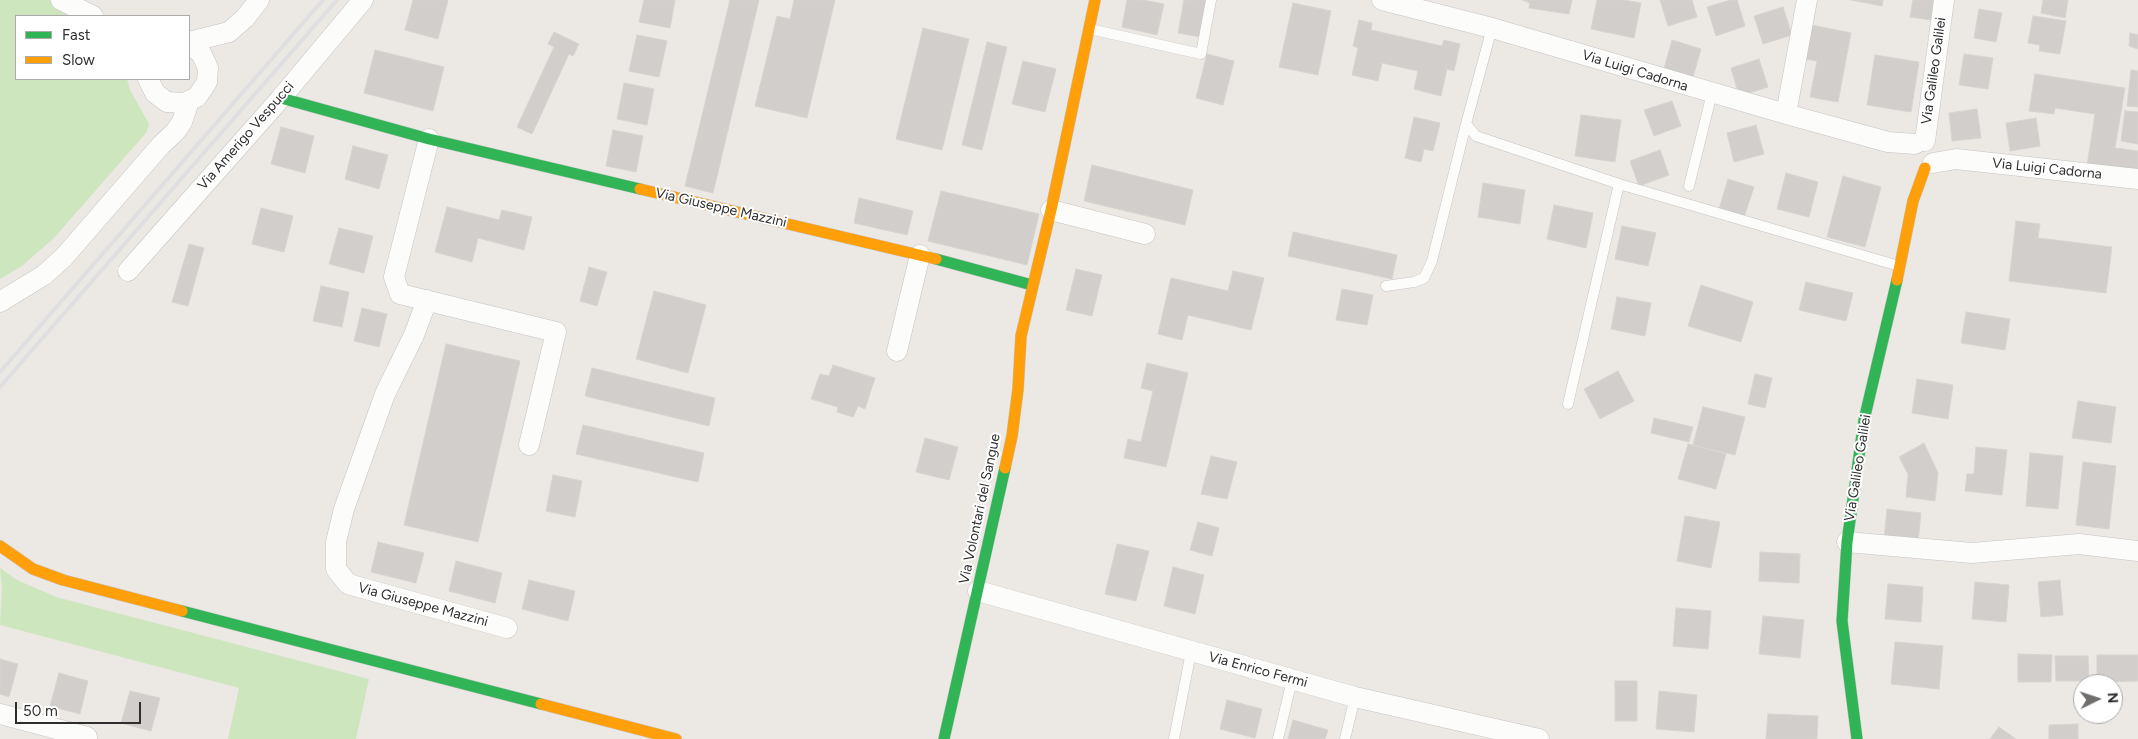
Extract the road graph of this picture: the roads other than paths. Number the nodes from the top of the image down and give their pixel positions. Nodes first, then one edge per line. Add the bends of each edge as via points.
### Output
1 (61, 0) edge
2 (258, 0) edge
3 (363, 0) edge
4 (1095, 0) edge
5 (1211, 0) edge
6 (1382, 0) edge
7 (1807, 0) edge
8 (1944, 0) edge
9 (91, 15) edge
10 (1089, 28) junction
11 (1492, 28) junction
12 (229, 32) junction
13 (190, 43) edge
14 (190, 44) edge
15 (148, 80) edge
16 (207, 82) junction
17 (1712, 93) junction
18 (281, 98) junction
19 (167, 102) junction
20 (189, 102) junction
21 (1786, 114) junction
22 (1466, 124) junction
23 (429, 139) junction
24 (161, 145) junction
25 (1922, 155) junction
26 (2138, 178) edge
27 (1619, 184) junction
28 (1689, 186) dead end
29 (1913, 201) joint
30 (1050, 210) junction
31 (1145, 234) dead end
32 (920, 255) junction
33 (1900, 267) junction
34 (128, 271) dead end
35 (1032, 285) junction
36 (1386, 286) dead end
37 (427, 300) junction
38 (0, 302) edge
39 (897, 351) dead end
40 (1568, 404) dead end
41 (529, 445) dead end
42 (1847, 542) junction
43 (0, 546) edge
44 (2138, 550) edge
45 (978, 591) junction
46 (507, 628) dead end
47 (1191, 652) junction
48 (1292, 680) junction
49 (1355, 697) junction
50 (0, 714) edge
51 (1513, 736) edge
52 (87, 738) dead end
53 (671, 738) edge
54 (945, 739) edge
55 (1174, 739) edge
56 (1278, 739) edge
57 (1345, 739) edge
58 (1539, 739) edge
59 (1857, 739) edge

1 - 9 street
2 - 12 street
3 - 18 street, Via Amerigo Vespucci
4 - 10 street
5 - 10 lane via 1201,54
6 - 11 street, Via Luigi Cadorna
7 - 21 street
8 - 25 street, Via Galileo Galilei
10 - 30 street
11 - 17 street, Via Luigi Cadorna
11 - 22 lane
12 - 13 street
12 - 16 street
14 - 16 street via 206,62
15 - 19 street via 155,94
16 - 20 street via 201,93
17 - 21 street, Via Luigi Cadorna
17 - 28 lane
18 - 23 street, Via Giuseppe Mazzini
18 - 34 street, Via Amerigo Vespucci
19 - 20 street
19 - 24 street via 169,121
20 - 24 street via 179,128
21 - 25 street, Via Luigi Cadorna via 1888,142
22 - 27 lane via 1476,136
22 - 36 lane via 1432,261 1424,278
23 - 32 street, Via Giuseppe Mazzini
23 - 37 street via 394,277 400,294
24 - 38 street via 64,257 44,275
25 - 26 street, Via Luigi Cadorna
25 - 29 street, Via Galileo Galilei
27 - 33 lane
27 - 40 lane
29 - 33 street, Via Galileo Galilei
30 - 31 street
30 - 35 street
32 - 35 street, Via Giuseppe Mazzini
32 - 39 street
33 - 42 street, Via Galileo Galilei via 1864,420
35 - 45 street, Via Volontari del Sangue via 1021,336 1012,436
37 - 41 street via 556,332
37 - 46 street, Via Giuseppe Mazzini via 385,394 344,509 336,542 336,569 348,584
42 - 44 street via 1972,553 2080,544
42 - 59 street, Via Galileo Galilei via 1842,621
43 - 53 street via 33,569 63,580
45 - 47 street, Via Enrico Fermi
45 - 54 street, Via Volontari del Sangue
47 - 48 street, Via Enrico Fermi
47 - 55 lane
48 - 49 street, Via Enrico Fermi
48 - 56 lane
49 - 51 street, Via Enrico Fermi
49 - 57 lane
50 - 52 street
51 - 58 street, Via Enrico Fermi

